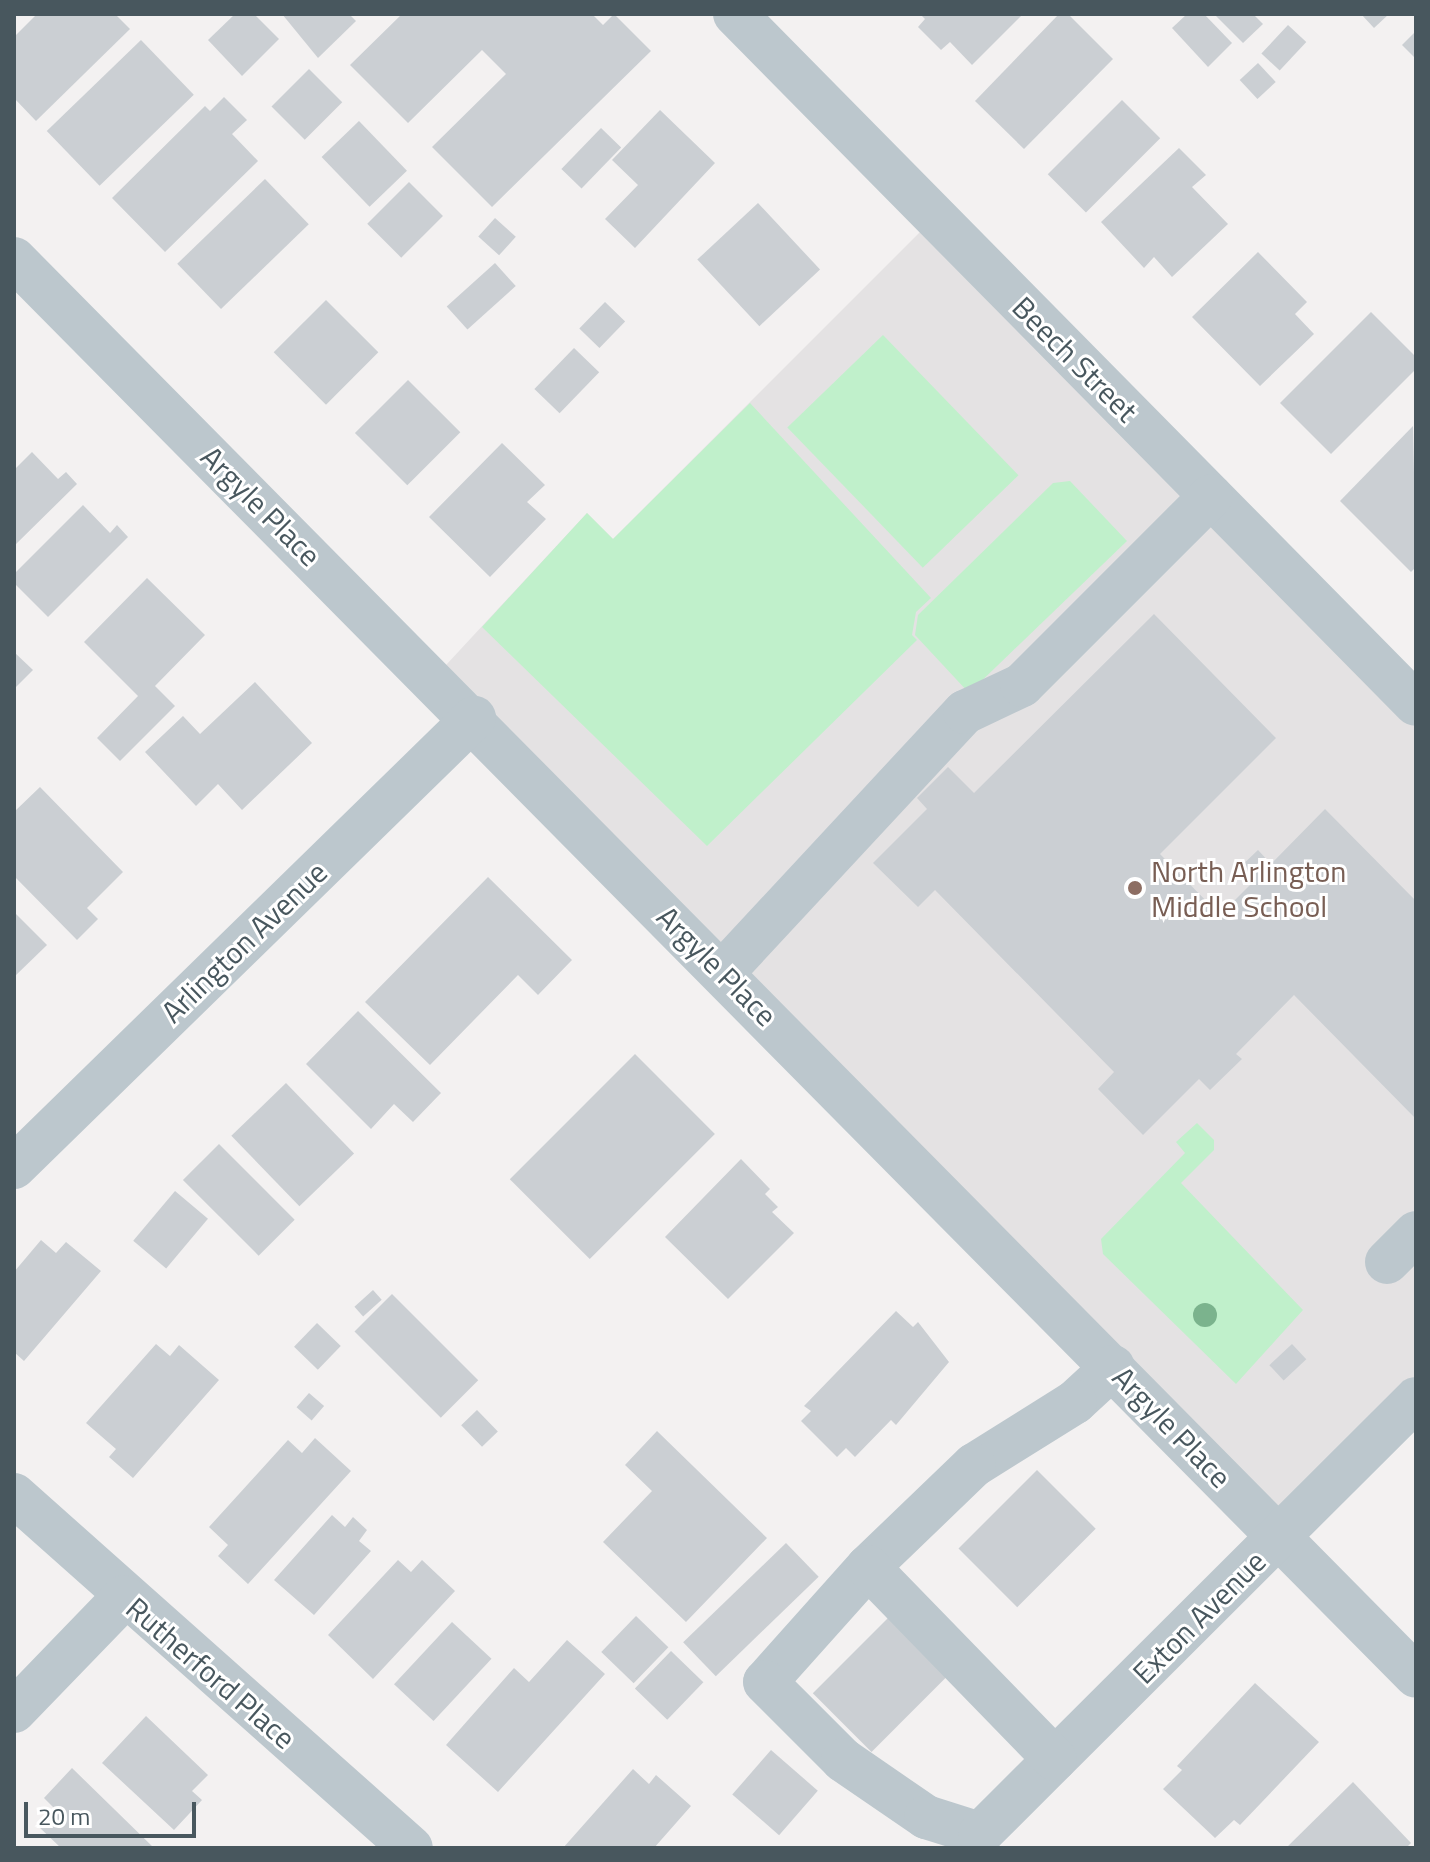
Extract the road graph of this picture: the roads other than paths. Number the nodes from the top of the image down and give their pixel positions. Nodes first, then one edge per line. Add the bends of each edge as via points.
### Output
1 (735, 14) edge
2 (14, 259) edge
3 (1211, 496) junction
4 (1416, 704) edge
5 (474, 718) junction
6 (723, 972) junction
7 (14, 1167) edge
8 (1113, 1367) junction
9 (1416, 1399) edge
10 (14, 1495) edge
11 (1280, 1537) junction
12 (868, 1567) junction
13 (124, 1597) junction
14 (1416, 1676) edge
15 (14, 1711) edge
16 (1055, 1759) junction
17 (411, 1848) edge

1 - 3 street, Beech Street
2 - 5 street, Argyle Place
3 - 4 street, Beech Street
3 - 6 street via 1022,685 965,712
5 - 6 street, Argyle Place
5 - 7 street, Arlington Avenue
6 - 8 street, Argyle Place
8 - 11 street, Argyle Place
8 - 12 street via 1075,1402 974,1465
9 - 11 street, Exton Avenue
10 - 13 street, Rutherford Place
11 - 14 street, Argyle Place
11 - 16 street, Exton Avenue
12 - 16 street
12 - 16 street, Exton Avenue via 765,1682 843,1760 903,1805 980,1834
13 - 15 street
13 - 17 street, Rutherford Place

